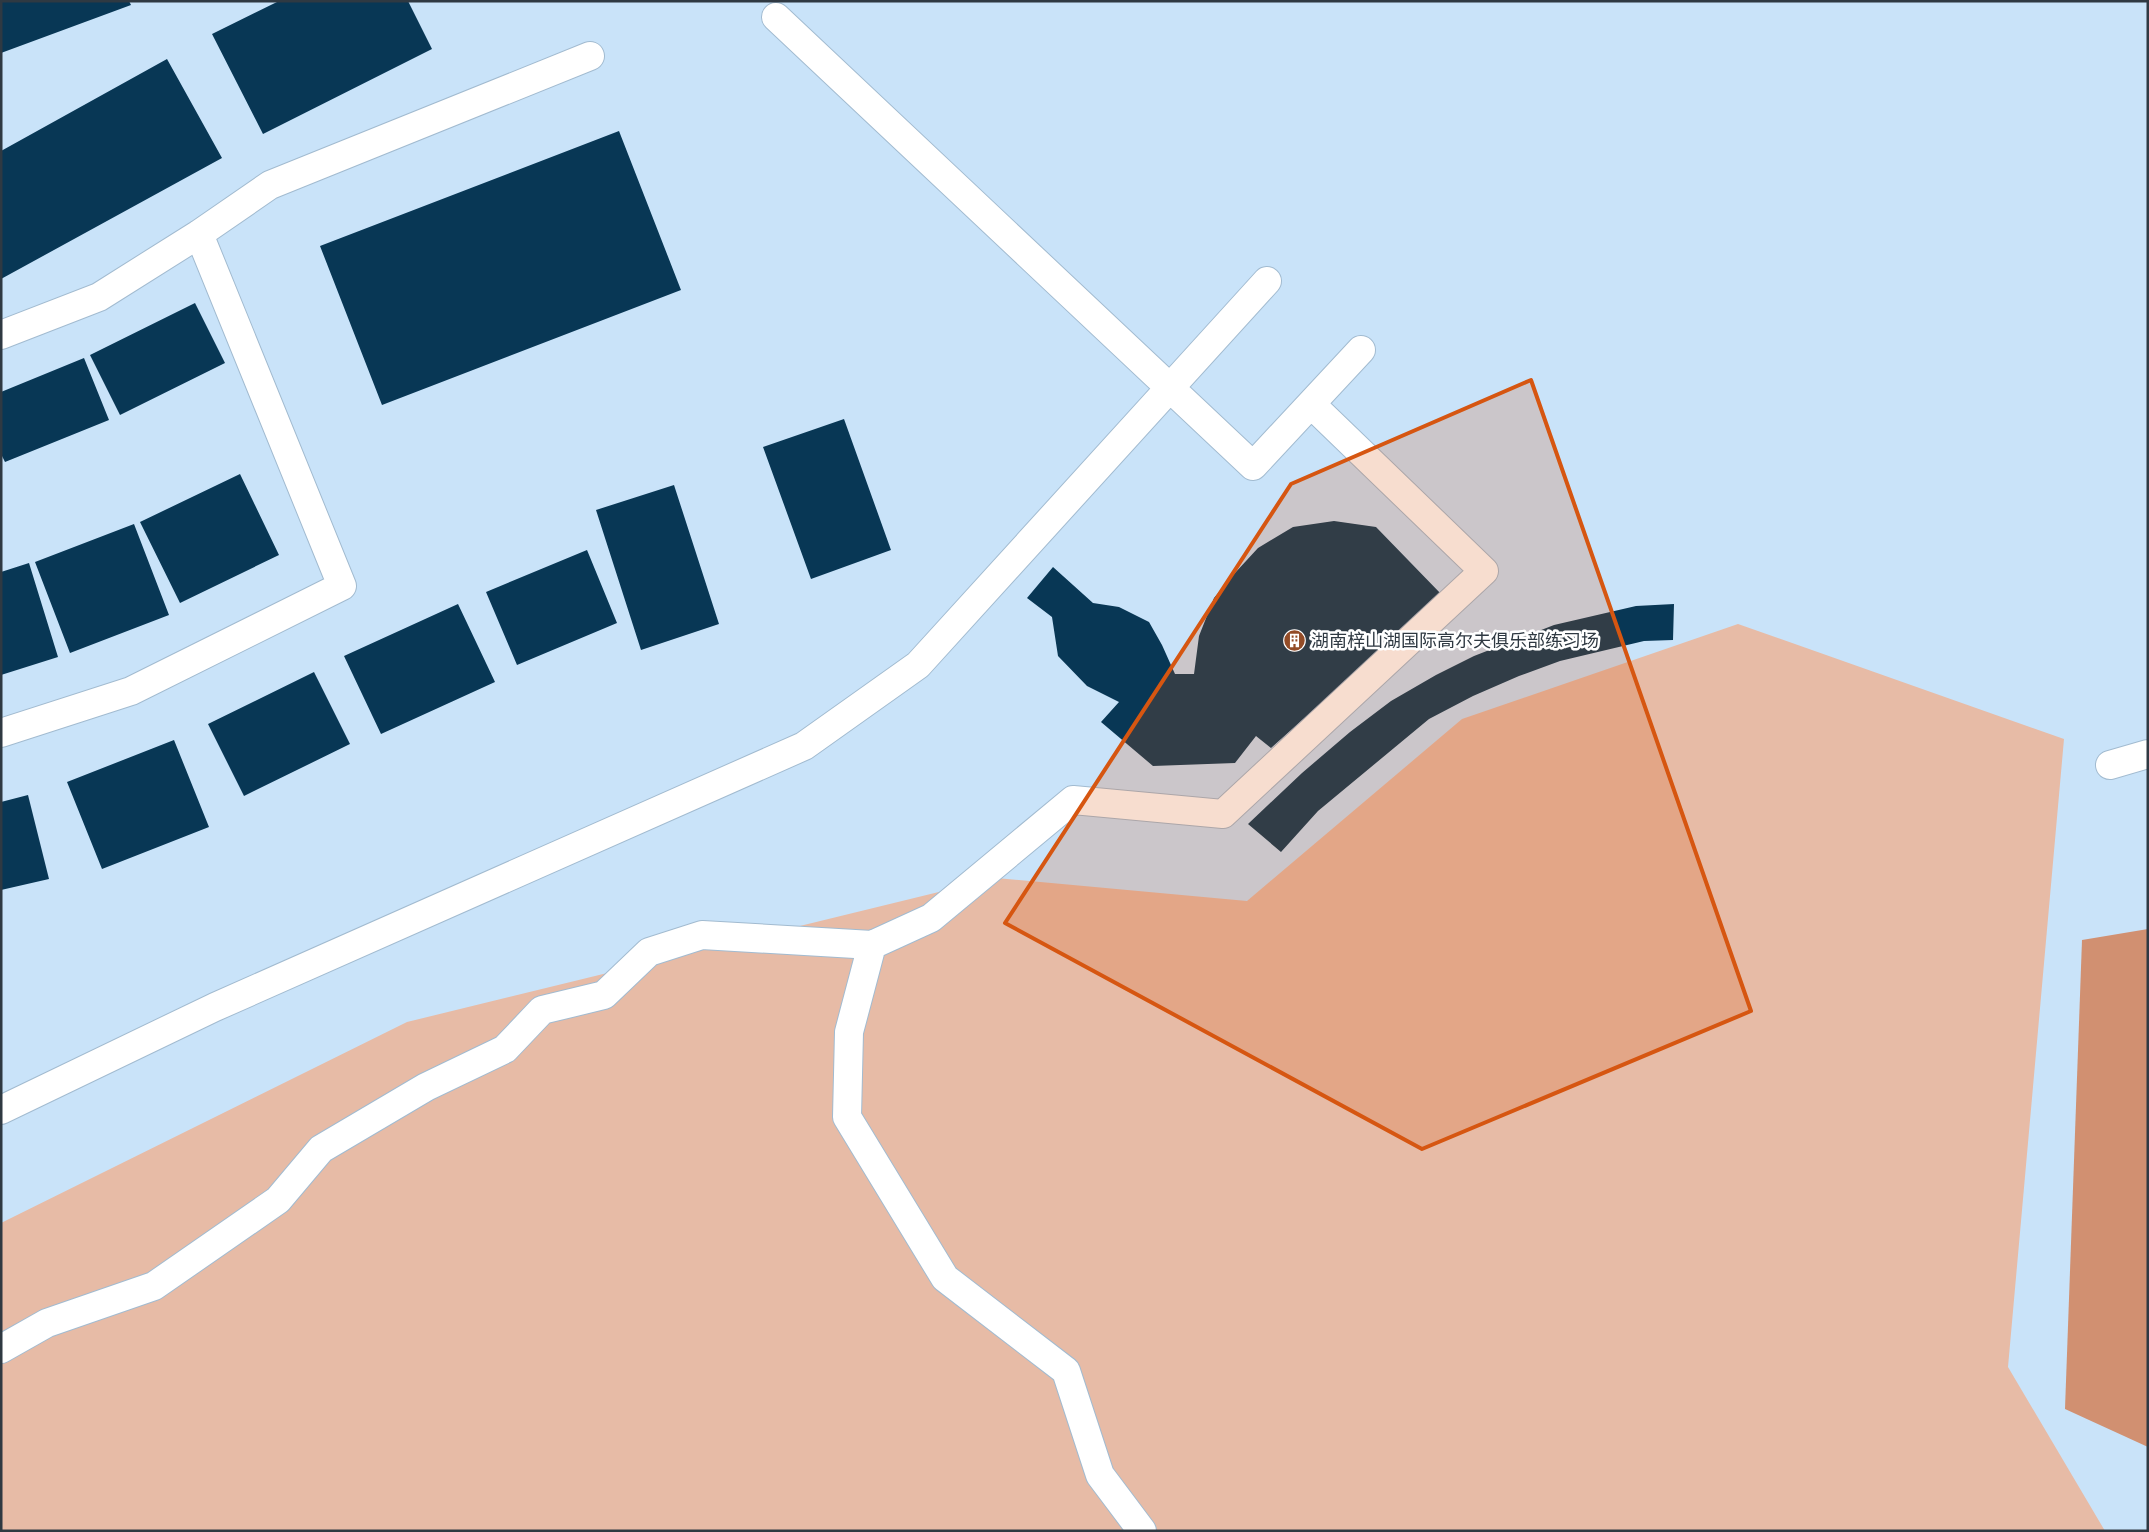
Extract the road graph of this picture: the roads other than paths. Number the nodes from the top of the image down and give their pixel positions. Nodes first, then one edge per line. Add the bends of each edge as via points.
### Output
1 (776, 17) dead end
2 (590, 56) dead end
3 (199, 234) junction
4 (1267, 281) dead end
5 (1, 335) edge
6 (1361, 350) dead end
7 (1170, 388) junction
8 (1311, 404) junction
9 (1, 733) edge
10 (2148, 754) edge
11 (2110, 765) dead end
12 (872, 945) junction
13 (1, 1110) edge
14 (1, 1349) edge
15 (1142, 1531) edge

1 - 7 street
2 - 3 street via 270,185
3 - 5 street via 100,296
3 - 9 street via 342,586 131,691
4 - 7 street
6 - 8 street
7 - 8 street via 1253,466
7 - 13 street via 918,665 804,746 224,1003
8 - 12 street via 1484,571 1223,814 1073,800 931,918
10 - 11 street
12 - 14 street via 702,934 649,952 604,996 542,1010 505,1049 426,1087 322,1150 278,1200 154,1286 47,1323
12 - 15 street via 849,1032 847,1117 945,1278 1066,1371 1100,1475

